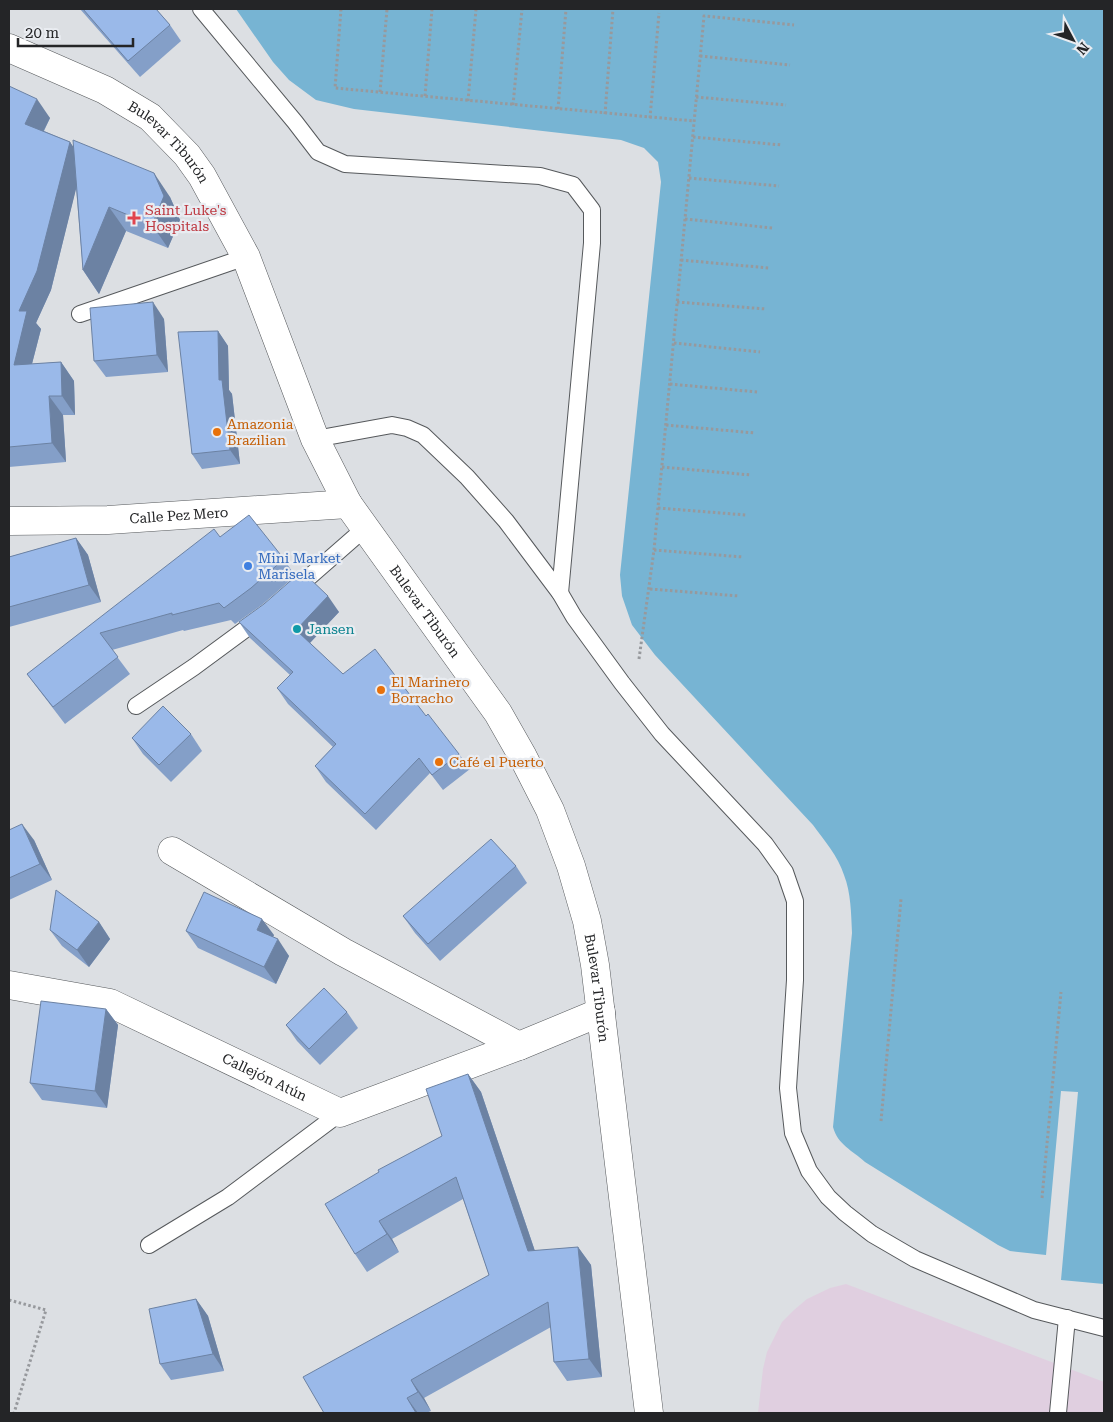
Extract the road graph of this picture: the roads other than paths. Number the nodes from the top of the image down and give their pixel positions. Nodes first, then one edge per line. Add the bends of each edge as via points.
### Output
1 (201, 9) edge
2 (9, 48) edge
3 (246, 257) junction
4 (80, 314) dead end
5 (315, 439) junction
6 (348, 504) junction
7 (9, 521) edge
8 (364, 529) junction
9 (560, 593) junction
10 (136, 706) dead end
11 (172, 851) dead end
12 (9, 985) edge
13 (601, 1012) junction
14 (519, 1046) junction
15 (340, 1113) junction
16 (149, 1244) dead end
17 (1067, 1318) junction
18 (1104, 1328) edge
19 (649, 1413) edge
20 (1058, 1413) edge

1 - 9 lane via 318,152 345,164 540,176 573,185 592,210 592,243
2 - 3 street, Bulevar Tiburón via 105,90 150,117 187,155 202,176
3 - 4 lane
3 - 5 street, Bulevar Tiburón
5 - 6 street, Bulevar Tiburón
5 - 9 lane via 392,425 423,435 468,477
6 - 7 street, Calle Pez Mero via 108,520
6 - 8 street, Bulevar Tiburón
8 - 10 lane via 280,602
8 - 13 street, Bulevar Tiburón via 498,713 550,810 587,921
9 - 17 lane via 574,617 662,734 765,844 786,872 795,901 795,980 788,1088 793,1133 809,1171 845,1213 872,1234 915,1259 1034,1310
11 - 14 street via 343,952
12 - 15 street, Callejón Atún via 110,1003
13 - 14 street
13 - 19 street, Bulevar Tiburón
14 - 15 street
15 - 16 lane via 228,1197
17 - 18 lane
17 - 20 lane

